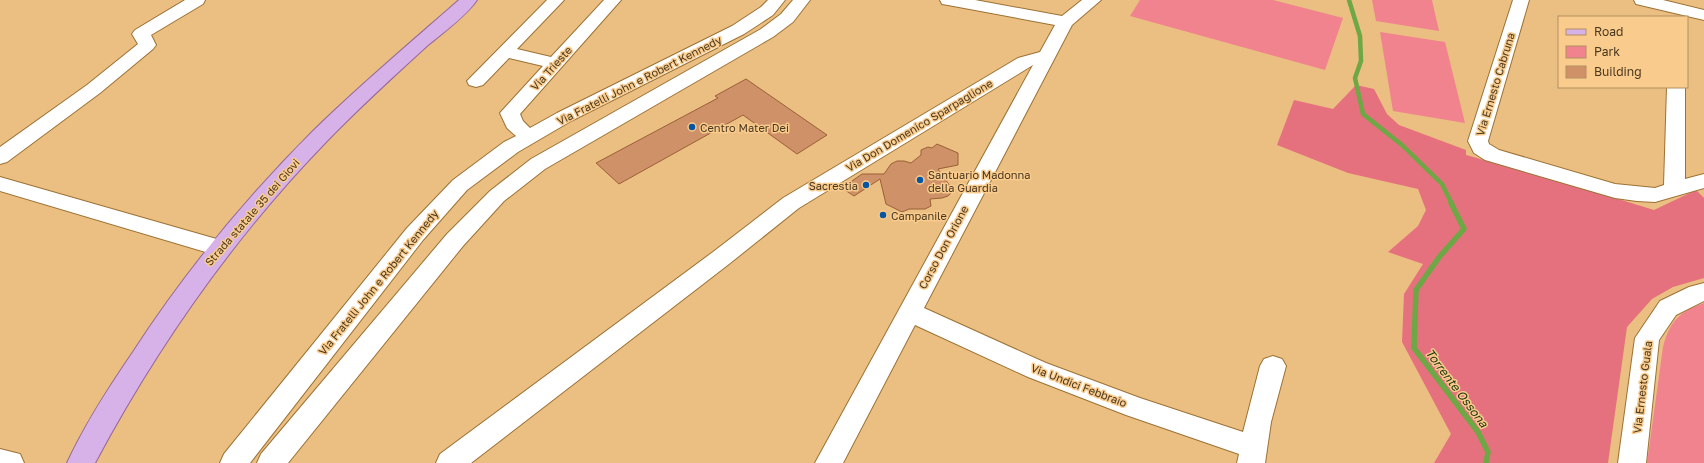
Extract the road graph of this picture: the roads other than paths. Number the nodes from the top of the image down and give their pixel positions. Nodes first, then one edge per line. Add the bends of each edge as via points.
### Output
1 (197, 0) edge
2 (469, 0) edge
3 (556, 0) edge
4 (613, 0) edge
5 (777, 0) edge
6 (802, 0) edge
7 (948, 0) edge
8 (1093, 0) edge
9 (1521, 0) edge
10 (1642, 0) edge
11 (1678, 8) edge
12 (1704, 15) edge
13 (1064, 22) junction
14 (505, 52) junction
15 (1045, 56) junction
16 (556, 63) junction
17 (476, 81) dead end
18 (1676, 88) edge
19 (530, 137) junction
20 (0, 157) edge
21 (1704, 181) edge
22 (0, 184) edge
23 (1674, 189) junction
24 (219, 248) junction
25 (1704, 292) edge
26 (909, 312) junction
27 (1273, 366) dead end
28 (1252, 455) edge
29 (0, 461) edge
30 (10, 463) edge
31 (81, 463) edge
32 (234, 463) edge
33 (271, 463) edge
34 (450, 463) edge
35 (829, 463) edge
36 (1632, 463) edge

1 - 20 street via 141,34 147,45 77,103
2 - 24 main road, Strada statale 35 dei Giovi via 320,136
3 - 14 street
4 - 16 street, Via Trieste
5 - 19 street, Via Fratelli John e Robert Kennedy via 767,11 738,30 564,117
6 - 33 street, Via Fratelli John e Robert Kennedy via 787,18 767,33 538,164 497,196 455,240
7 - 13 street
8 - 13 street, Corso Don Orione
9 - 23 street, Via Ernesto Cabruna via 1478,141 1481,148 1492,155 1615,191 1655,195
10 - 11 street
11 - 12 street
13 - 15 street, Corso Don Orione
14 - 16 street
14 - 17 street
15 - 26 street, Corso Don Orione
15 - 34 street, Via Don Domenico Sparpaglione via 1024,62 798,198
16 - 19 street, Via Trieste via 510,113 514,124
18 - 23 street
19 - 32 street, Via Fratelli John e Robert Kennedy via 511,147 460,185 415,234
21 - 23 street, Via Ernesto Cabruna
22 - 24 street
24 - 31 main road, Strada statale 35 dei Giovi via 148,347
25 - 36 street, Via Ernesto Guala via 1668,308 1646,338
26 - 28 street, Via Undici Febbraio via 1037,370
26 - 35 street, Corso Don Orione
27 - 28 street, Via Undici Febbraio
29 - 30 street

